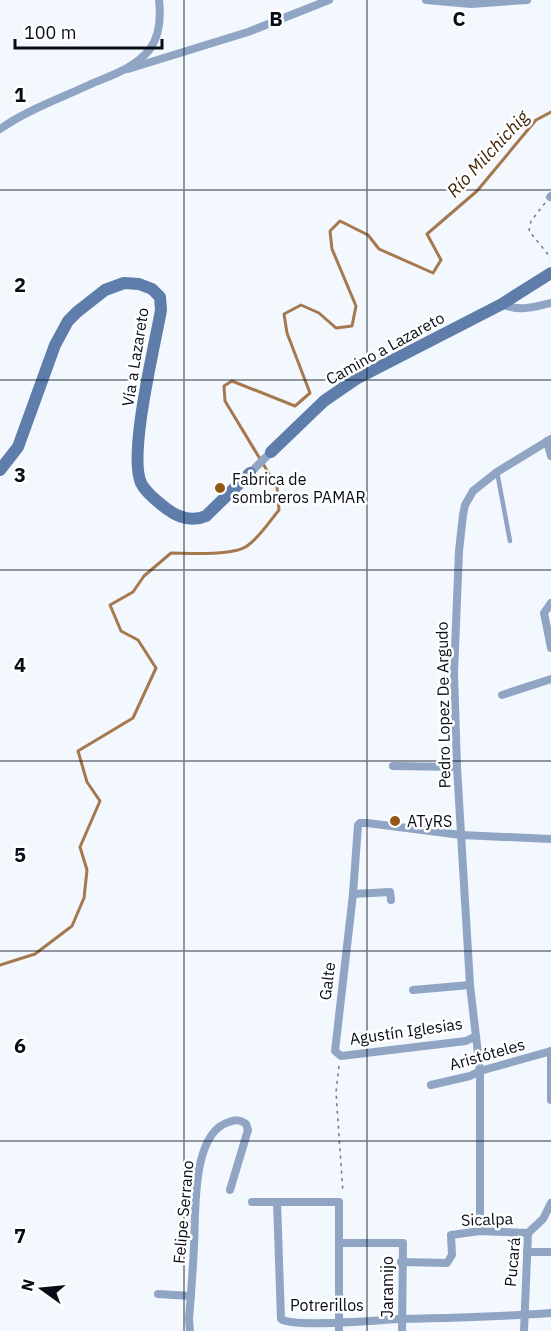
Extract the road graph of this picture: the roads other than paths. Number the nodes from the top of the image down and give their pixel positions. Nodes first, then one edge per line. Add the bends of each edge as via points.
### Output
1 (159, 0) edge
2 (329, 0) edge
3 (426, 0) edge
4 (527, 0) edge
5 (124, 70) junction
6 (0, 129) edge
7 (551, 273) edge
8 (551, 303) edge
9 (502, 304) junction
10 (549, 440) edge
11 (271, 452) joint
12 (551, 456) edge
13 (0, 470) edge
14 (497, 472) junction
15 (250, 473) joint
16 (510, 541) dead end
17 (551, 603) edge
18 (551, 648) edge
19 (551, 679) edge
20 (502, 695) dead end
21 (393, 766) dead end
22 (457, 767) junction
23 (461, 835) junction
24 (551, 839) edge
25 (353, 894) junction
26 (391, 900) dead end
27 (470, 985) junction
28 (413, 990) dead end
29 (476, 1036) junction
30 (551, 1051) edge
31 (340, 1056) joint
32 (480, 1071) junction
33 (431, 1085) dead end
34 (551, 1100) edge
35 (231, 1190) dead end
36 (252, 1202) dead end
37 (277, 1202) junction
38 (551, 1203) edge
39 (480, 1231) junction
40 (528, 1233) junction
41 (339, 1243) junction
42 (527, 1252) junction
43 (551, 1252) edge
44 (401, 1262) junction
45 (158, 1294) dead end
46 (190, 1296) junction
47 (551, 1313) edge
48 (523, 1316) junction
49 (402, 1319) junction
50 (339, 1326) edge
51 (190, 1331) edge
52 (402, 1331) edge
53 (524, 1331) edge

1 - 5 street via 156,38 149,50
2 - 5 street via 248,32
3 - 4 street via 471,4
5 - 6 street
7 - 9 street, Camino a Lazareto
8 - 9 street via 525,309
9 - 11 street, Camino a Lazareto via 356,379 324,401
10 - 12 street
10 - 14 street, Pedro Lopez De Argudo
11 - 15 street, Camino a Lazareto
13 - 15 street, Vía a Lazareto via 18,447 55,345 68,321 105,290 124,282 152,289 160,297 139,438 137,466 141,482 167,509 180,517 199,519
14 - 16 lane
14 - 22 street, Pedro Lopez De Argudo via 473,491 463,515 454,673
17 - 18 street via 544,613
19 - 20 street
21 - 22 street
22 - 23 street, Pedro Lopez De Argudo
23 - 24 street, Galte
23 - 25 street, Galte via 360,823
23 - 27 street, Pedro Lopez De Argudo
25 - 26 street via 390,892
25 - 31 street, Galte via 335,1041 335,1052
27 - 28 street
27 - 29 street, Pedro Lopez De Argudo
29 - 31 street, Agustín Iglesias via 465,1041
29 - 32 street, Pedro Lopez De Argudo
30 - 32 street, Aristóteles
30 - 34 street
32 - 33 street, Aristóteles
32 - 39 street, Pedro Lopez De Argudo
35 - 46 street, Felipe Serrano via 248,1130 246,1124 237,1120 220,1124 205,1147 198,1176
36 - 37 street
37 - 41 street via 339,1202
37 - 50 street, Potrerillos via 281,1319
38 - 40 street, Pucará via 543,1219
39 - 40 street, Sicalpa
39 - 44 street, Sicalpa via 451,1235 452,1255 447,1263
40 - 42 street, Pucará
41 - 44 street, Jaramijo via 403,1242
41 - 50 street
42 - 43 street
42 - 48 street, Pucará
44 - 49 street, Jaramijo
45 - 46 street
46 - 51 street, Felipe Serrano
47 - 48 street, Potrerillos
48 - 49 street, Potrerillos
48 - 53 street, Pucará
49 - 50 street, Potrerillos
49 - 52 street, Jaramijo

